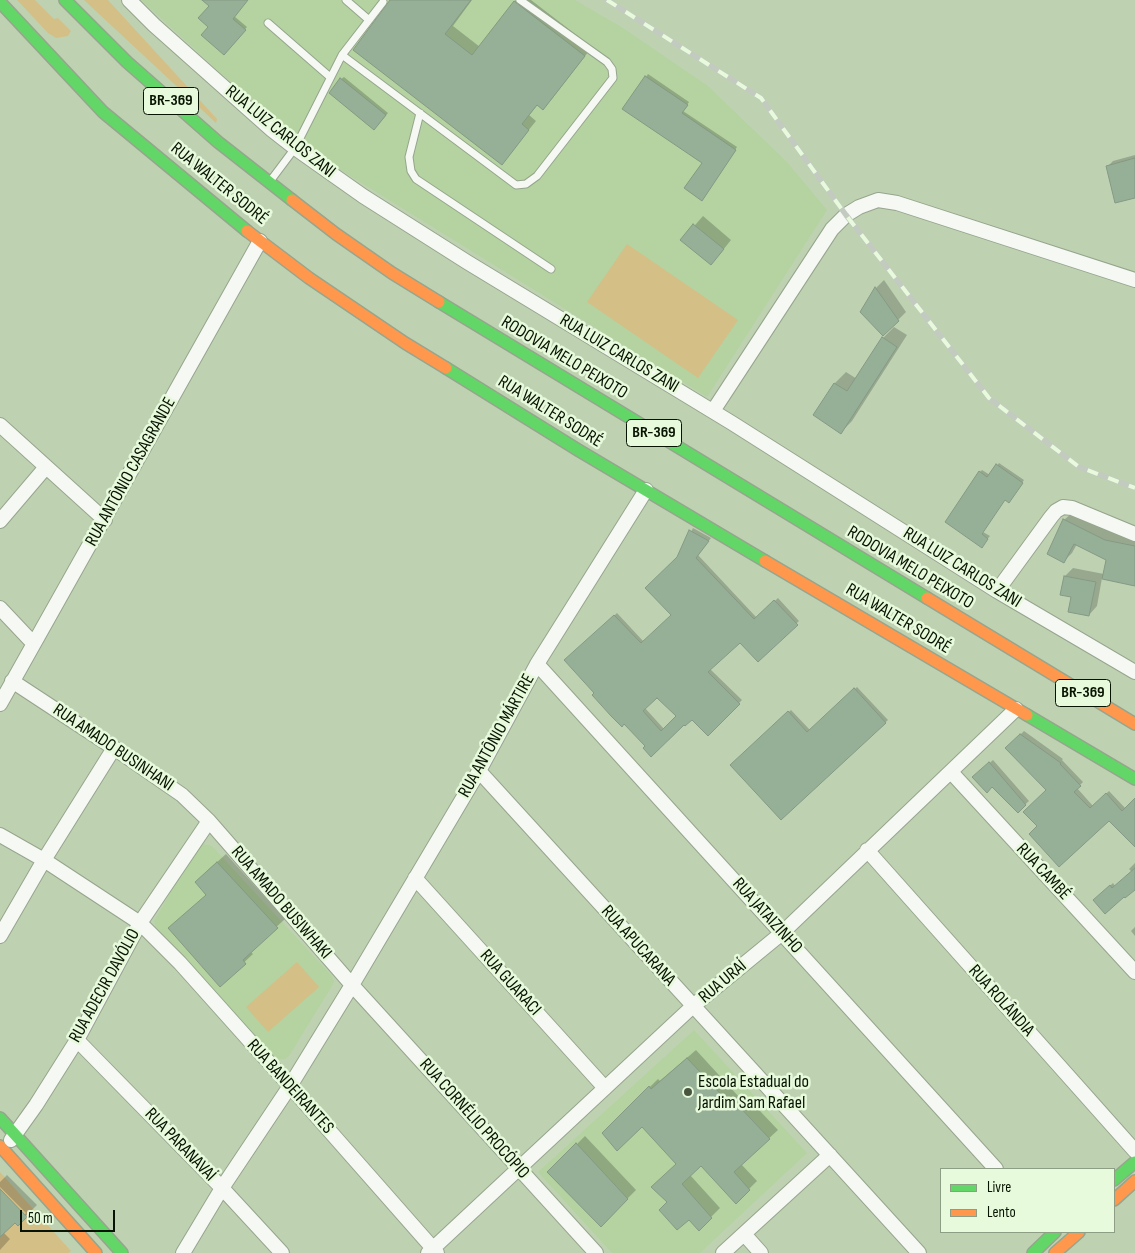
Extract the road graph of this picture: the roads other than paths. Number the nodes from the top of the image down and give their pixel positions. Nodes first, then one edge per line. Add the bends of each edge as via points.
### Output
1 (65, 0) edge
2 (129, 0) edge
3 (346, 0) edge
4 (520, 0) edge
5 (0, 2) edge
6 (383, 2) dead end
7 (369, 20) junction
8 (268, 23) dead end
9 (342, 55) junction
10 (330, 77) junction
11 (420, 113) junction
12 (295, 148) junction
13 (269, 183) junction
14 (260, 240) junction
15 (551, 269) dead end
16 (1135, 280) edge
17 (713, 411) junction
18 (0, 425) edge
19 (46, 467) junction
20 (646, 490) junction
21 (105, 520) junction
22 (0, 521) edge
23 (1135, 534) edge
24 (997, 591) junction
25 (0, 608) edge
26 (33, 643) junction
27 (538, 664) junction
28 (1135, 672) edge
29 (12, 681) junction
30 (0, 704) edge
31 (1016, 709) junction
32 (1135, 724) edge
33 (114, 748) junction
34 (479, 771) junction
35 (952, 772) junction
36 (1135, 779) edge
37 (209, 821) junction
38 (0, 835) edge
39 (867, 850) junction
40 (44, 860) junction
41 (415, 878) junction
42 (140, 923) junction
43 (782, 933) junction
44 (0, 936) edge
45 (1135, 972) edge
46 (352, 984) junction
47 (693, 1006) junction
48 (77, 1040) junction
49 (290, 1086) junction
50 (606, 1088) junction
51 (0, 1118) edge
52 (16, 1135) junction
53 (1, 1149) edge
54 (1135, 1151) edge
55 (830, 1155) junction
56 (1135, 1162) edge
57 (519, 1168) junction
58 (995, 1168) edge
59 (1115, 1179) edge
60 (1135, 1181) edge
61 (222, 1188) junction
62 (1115, 1199) edge
63 (96, 1224) junction
64 (1053, 1233) edge
65 (1055, 1233) edge
66 (1078, 1233) edge
67 (744, 1234) junction
68 (82, 1237) junction
69 (1064, 1250) edge
70 (433, 1251) edge
71 (96, 1253) edge
72 (122, 1253) edge
73 (182, 1253) edge
74 (282, 1253) edge
75 (596, 1253) edge
76 (723, 1253) edge
77 (762, 1253) edge
78 (919, 1253) edge
79 (1033, 1253) edge

1 - 13 street, RODOVIA MELO PEIXOTO / BR-369 via 134,68
2 - 12 street, RUA LUIZ CARLOS ZANI
3 - 7 lane
4 - 11 lane via 607,62 613,78 537,176 526,184 516,185
5 - 14 street, RUA WALTER SODRÉ via 103,112
6 - 7 lane
7 - 9 lane
8 - 10 lane
9 - 10 lane
9 - 11 lane
10 - 12 lane
11 - 15 lane via 409,157 416,179
12 - 13 lane
12 - 17 street, RUA LUIZ CARLOS ZANI via 467,262
13 - 32 street, RODOVIA MELO PEIXOTO / BR-369 via 392,273
14 - 20 street, RUA WALTER SODRÉ via 309,278 406,343
14 - 21 street, RUA ANTÔNIO CASAGRANDE
16 - 17 street via 897,203 878,200 846,215 832,229
17 - 24 street, RUA LUIZ CARLOS ZANI
18 - 19 street
19 - 21 street
19 - 22 street
20 - 27 street, RUA ANTÔNIO MÁRTIRE
20 - 31 street, RUA WALTER SODRÉ
21 - 26 street, RUA ANTÔNIO CASAGRANDE
23 - 24 street via 1063,507 1051,517
24 - 28 street, RUA LUIZ CARLOS ZANI
25 - 26 street
26 - 29 street, RUA ANTÔNIO CASAGRANDE
27 - 34 street, RUA ANTÔNIO MÁRTIRE
27 - 43 street, RUA JATAIZINHO
29 - 30 street, RUA ANTÔNIO CASAGRANDE
29 - 33 street, RUA AMADO BUSINHANI
31 - 35 street, RUA URAÍ
31 - 36 street, RUA WALTER SODRÉ
33 - 37 street, RUA AMADO BUSINHANI via 182,795
33 - 40 street
34 - 41 street, RUA ANTÔNIO MÁRTIRE
34 - 47 street, RUA APUCARANA
35 - 39 street, RUA URAÍ
35 - 45 street, RUA CAMBÉ
37 - 42 street, RUA ADECIR DAVÓLIO
37 - 46 street, RUA AMADO BUSIWHAKI
38 - 40 street, RUA BANDEIRANTES
39 - 43 street, RUA URAÍ
39 - 54 street, RUA ROLÂNDIA
40 - 42 street, RUA BANDEIRANTES
40 - 44 street
41 - 46 street, RUA ANTÔNIO MÁRTIRE
41 - 50 street, RUA GUARACI
42 - 48 street, RUA ADECIR DAVÓLIO
42 - 49 street, RUA BANDEIRANTES
43 - 47 street, RUA URAÍ
43 - 58 street, RUA JATAIZINHO
46 - 49 street, RUA ANTÔNIO MÁRTIRE
46 - 57 street, RUA CORNÉLIO PROCÓPIO
47 - 50 street, RUA URAÍ
47 - 55 street, RUA APUCARANA
48 - 52 street, RUA ADECIR DAVÓLIO
48 - 61 street, RUA PARANAVAÍ
49 - 61 street, RUA ANTÔNIO MÁRTIRE
49 - 70 street, RUA BANDEIRANTES
50 - 57 street, RUA URAÍ
51 - 52 street
52 - 53 street, RUA ADECIR DAVÓLIO
52 - 63 street
53 - 68 street
55 - 67 street
55 - 78 street, RUA APUCARANA
56 - 59 street
57 - 70 street, RUA URAÍ
57 - 75 street, RUA CORNÉLIO PROCÓPIO
60 - 62 street
61 - 73 street, RUA ANTÔNIO MÁRTIRE
61 - 74 street, RUA PARANAVAÍ
63 - 68 street
63 - 72 street
64 - 79 street
65 - 69 street
66 - 69 street
67 - 76 street
67 - 77 street
68 - 71 street

